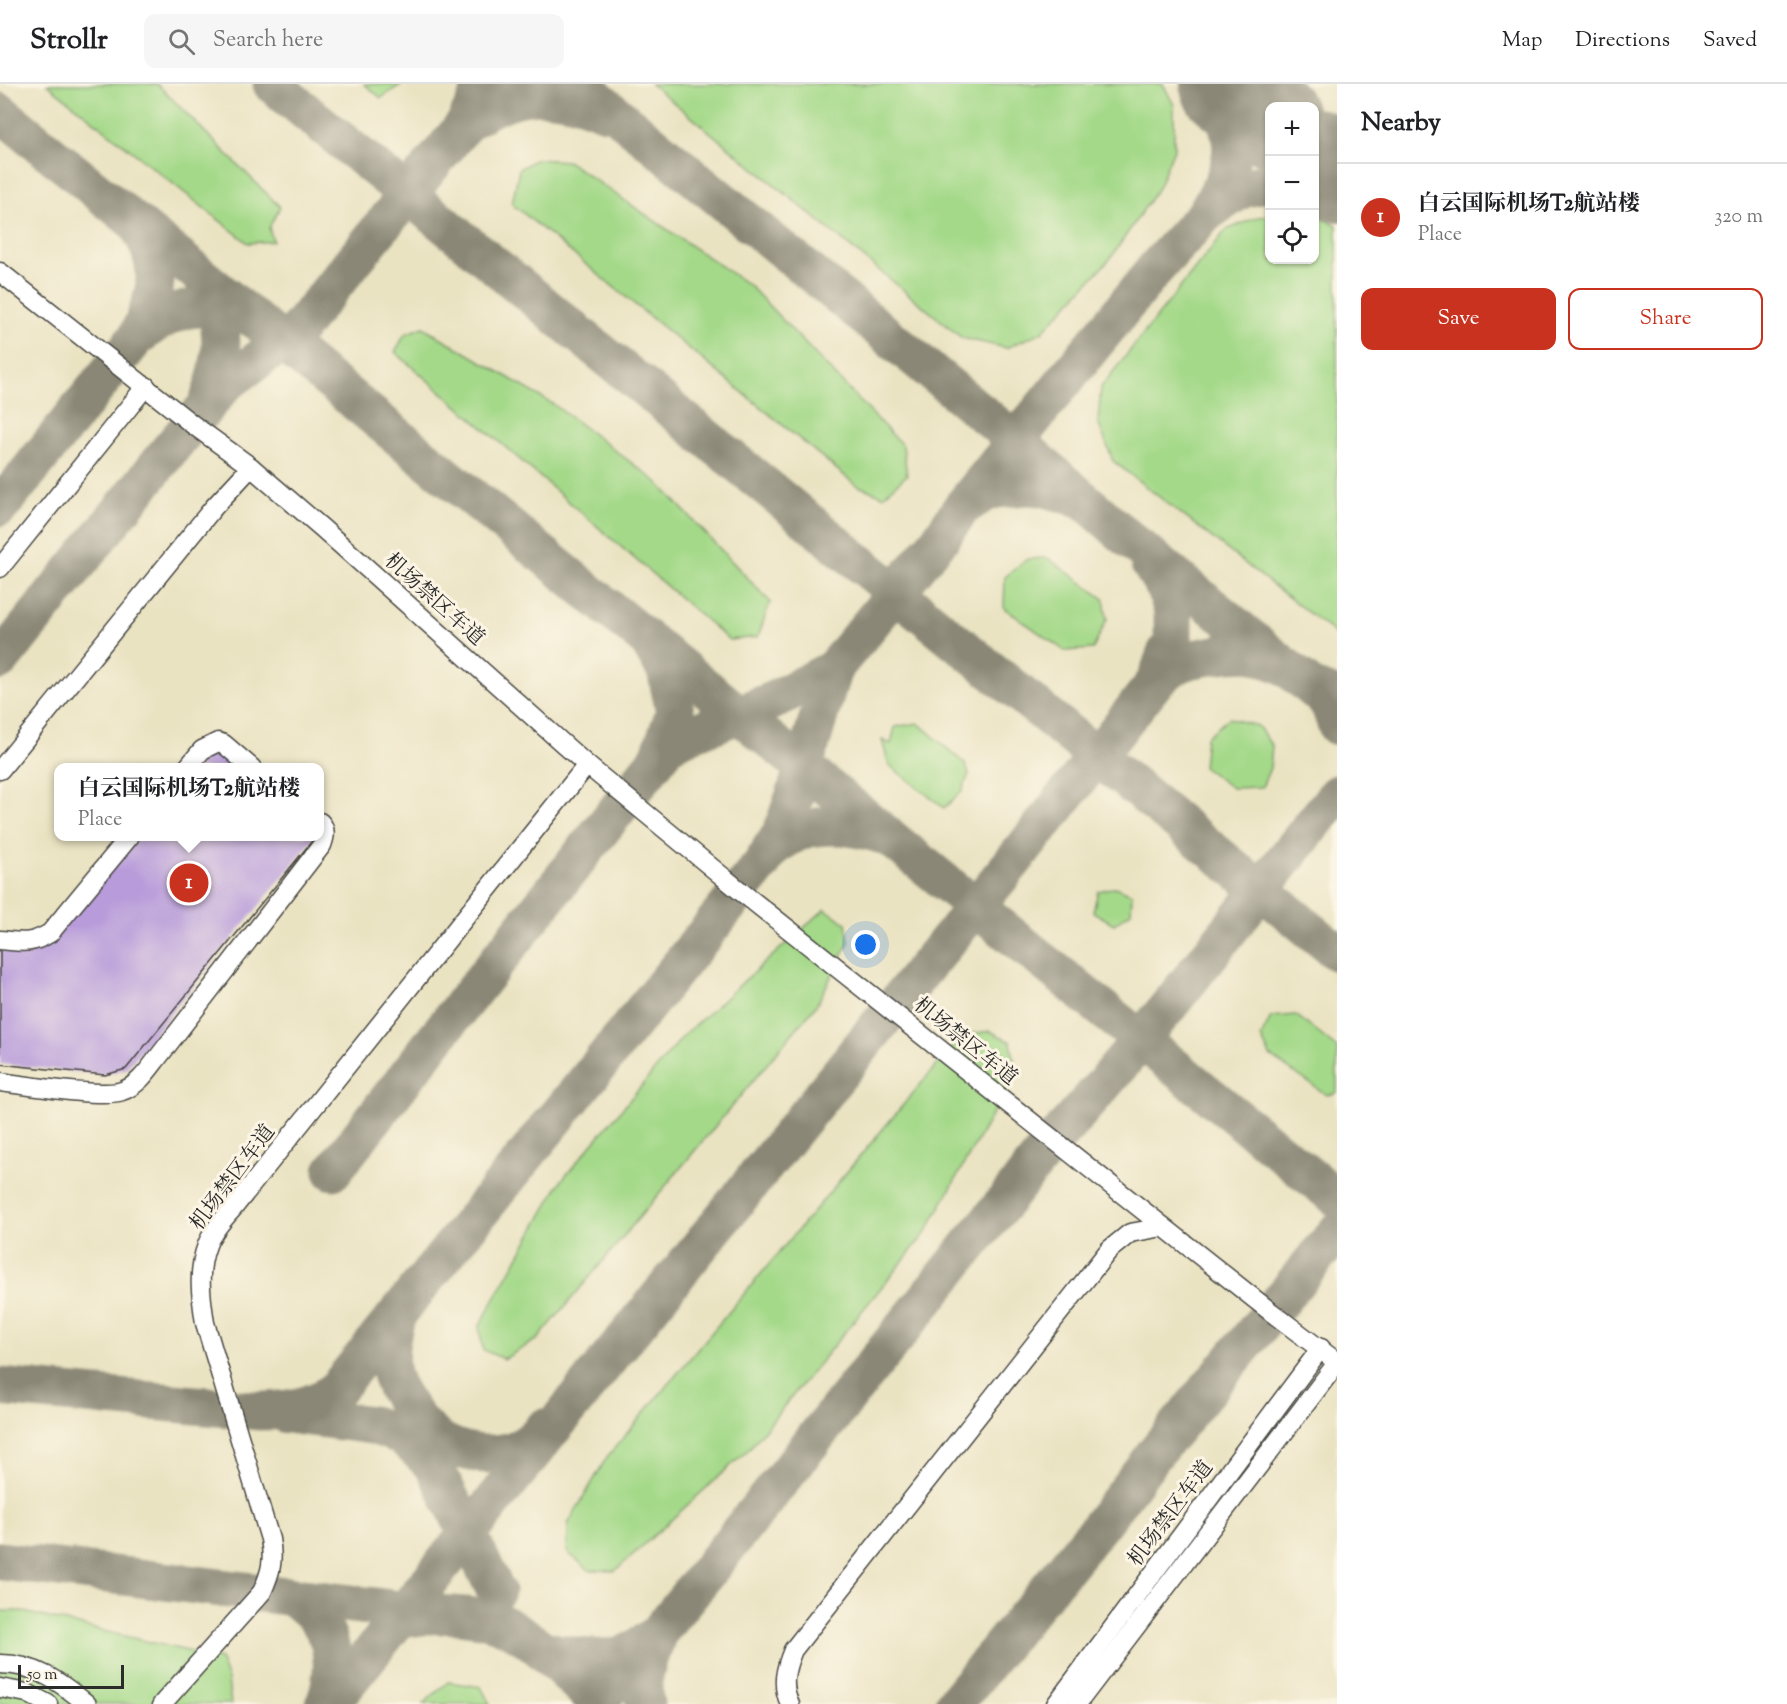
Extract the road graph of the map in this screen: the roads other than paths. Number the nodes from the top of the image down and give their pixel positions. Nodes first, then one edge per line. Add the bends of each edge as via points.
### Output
1 (0, 272) edge
2 (146, 386) junction
3 (251, 467) junction
4 (0, 568) edge
5 (191, 763) edge
6 (246, 763) edge
7 (587, 765) junction
8 (0, 770) edge
9 (127, 841) edge
10 (323, 841) edge
11 (0, 940) edge
12 (0, 1082) edge
13 (1163, 1227) junction
14 (1320, 1348) junction
15 (1337, 1363) edge
16 (0, 1664) edge
17 (0, 1688) edge
18 (48, 1704) edge
19 (87, 1704) edge
20 (162, 1704) edge
21 (790, 1704) edge
22 (1056, 1704) edge
23 (1077, 1704) edge

1 - 2 lane, 机场禁区车道
2 - 3 lane, 机场禁区车道
2 - 4 lane
3 - 7 lane, 机场禁区车道
3 - 8 lane
5 - 6 lane via 202,750 218,742
7 - 13 lane, 机场禁区车道
7 - 20 lane, 机场禁区车道 via 207,1243 200,1290 206,1323 273,1558 262,1592
9 - 11 lane via 50,933 26,943
10 - 12 lane via 132,1086 120,1093 99,1093
13 - 14 lane, 机场禁区车道
13 - 21 lane via 1130,1233 1109,1250 794,1650 786,1665 784,1688
14 - 15 lane, 机场禁区车道
14 - 22 lane, 机场禁区车道
15 - 23 lane, 机场禁区车道
16 - 19 lane via 34,1669
17 - 18 lane via 27,1693

